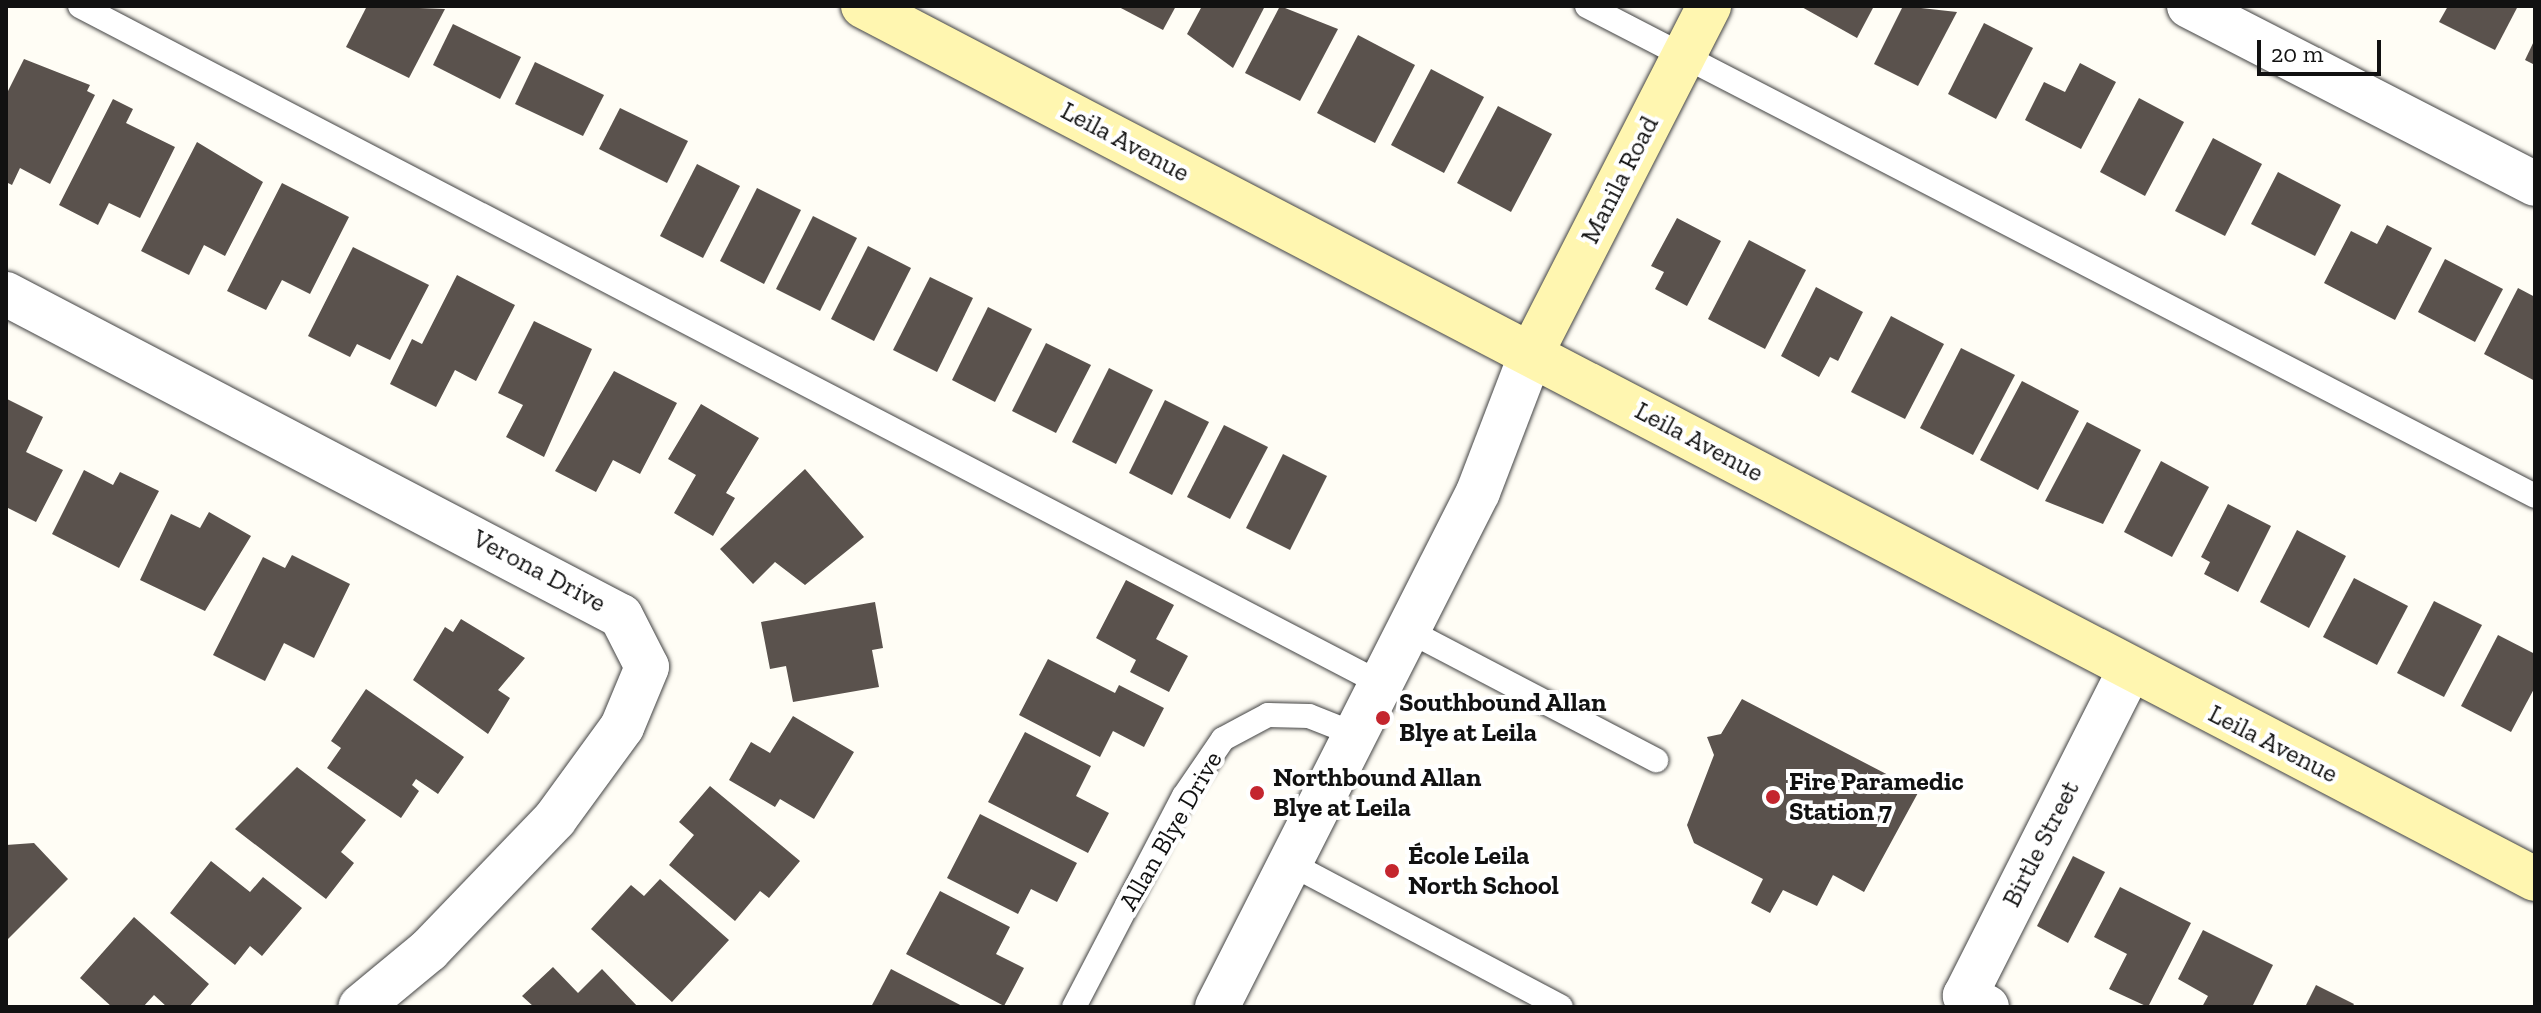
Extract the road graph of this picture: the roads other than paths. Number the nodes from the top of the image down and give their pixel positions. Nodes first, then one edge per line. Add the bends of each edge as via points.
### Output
1 (80, 6) edge
2 (863, 6) edge
3 (1587, 6) edge
4 (1709, 6) edge
5 (2189, 6) edge
6 (1684, 56) junction
7 (2535, 184) edge
8 (6, 294) edge
9 (1531, 354) junction
10 (2535, 496) edge
11 (1409, 631) junction
12 (2130, 670) junction
13 (1382, 684) junction
14 (1357, 735) junction
15 (1656, 760) dead end
16 (1293, 865) junction
17 (2535, 879) edge
18 (1970, 1003) edge
19 (360, 1007) edge
20 (1074, 1007) edge
21 (1217, 1007) edge
22 (1561, 1007) edge

1 - 13 lane
2 - 9 street, Leila Avenue
3 - 6 lane
4 - 6 street, Manila Road
5 - 7 street
6 - 9 street, Manila Road
6 - 10 lane
8 - 19 street, Verona Drive via 609,609 621,616 647,667 622,727 555,819 429,950
9 - 11 street via 1478,492
9 - 12 street, Leila Avenue
11 - 13 street
11 - 15 lane
12 - 17 street, Leila Avenue
12 - 18 street, Birtle Street
13 - 14 street
14 - 16 street
14 - 20 lane, Allan Blye Drive via 1309,716 1268,715 1223,739 1184,796
16 - 21 street
16 - 22 lane

